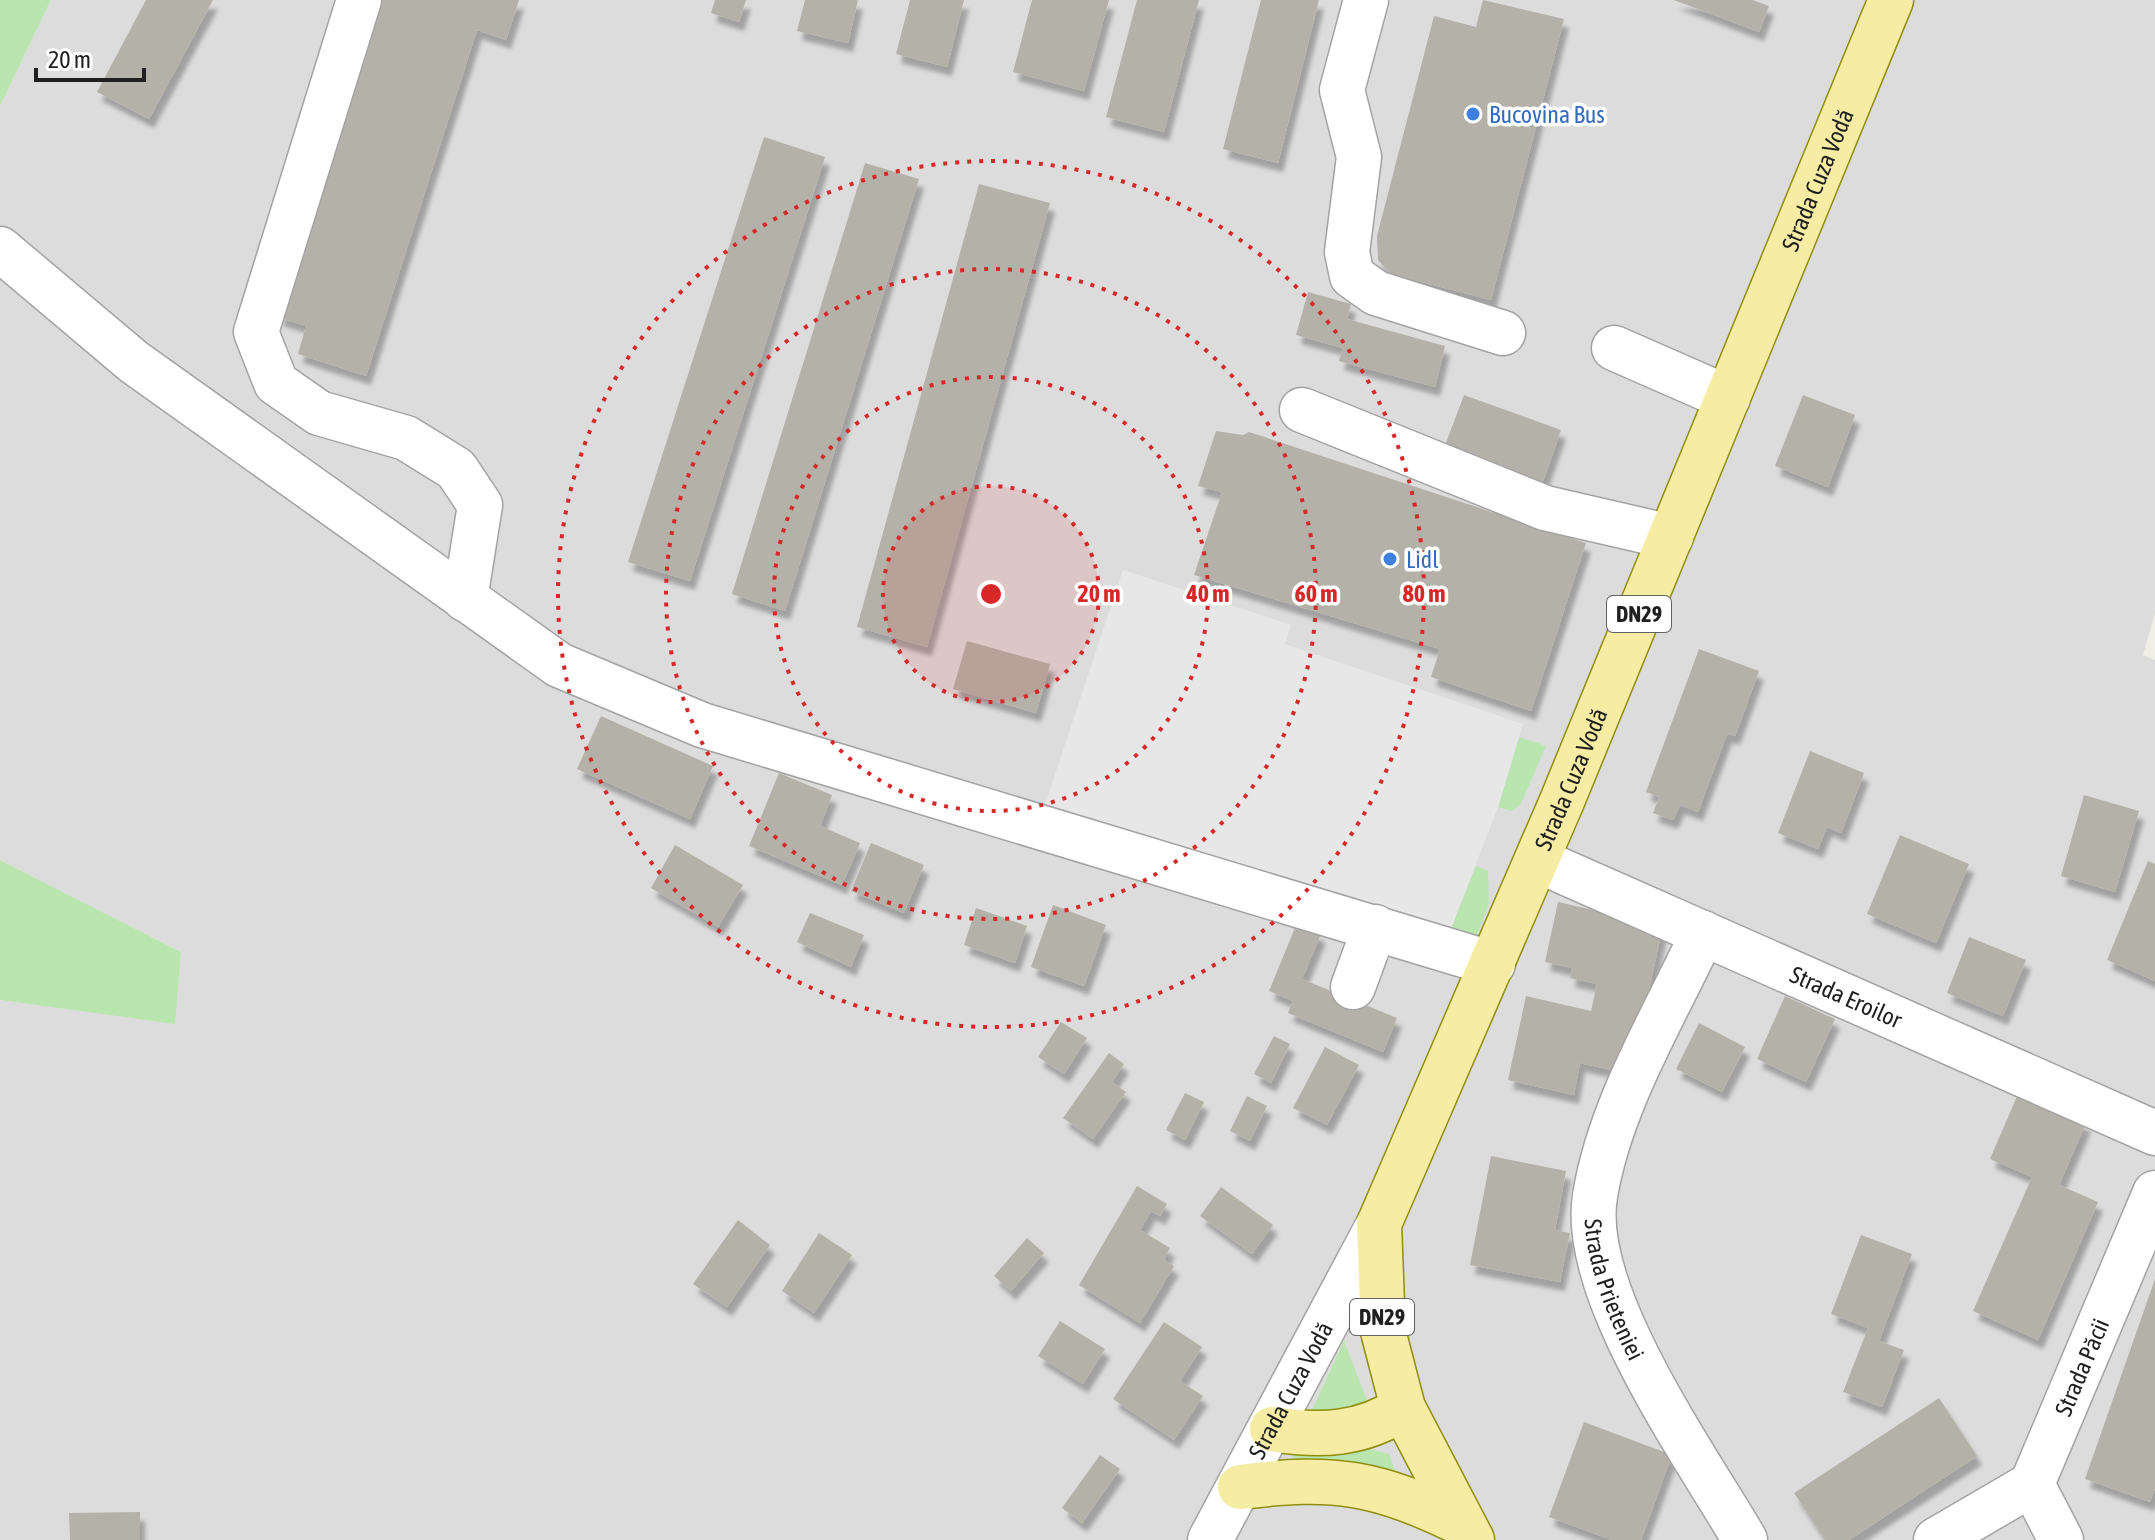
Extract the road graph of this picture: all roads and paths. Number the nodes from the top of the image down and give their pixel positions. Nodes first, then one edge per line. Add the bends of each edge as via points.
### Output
1 (359, 0) edge
2 (1366, 0) edge
3 (1891, 0) edge
4 (0, 249) edge
5 (1503, 333) dead end
6 (1614, 348) dead end
7 (1728, 398) junction
8 (1302, 410) dead end
9 (1671, 537) junction
10 (465, 599) junction
11 (1537, 860) junction
12 (1375, 927) junction
13 (1703, 933) junction
14 (1493, 964) junction
15 (1353, 987) dead end
16 (2155, 1133) edge
17 (2155, 1193) edge
18 (1379, 1224) junction
19 (1403, 1408) junction
20 (1272, 1429) junction
21 (2032, 1484) junction
22 (1240, 1487) junction
23 (1468, 1532) edge
24 (1210, 1540) edge
25 (1745, 1540) edge
26 (1936, 1540) edge
27 (2061, 1540) edge

1 - 10 street via 256,332 276,383 319,413 406,438 456,469 480,505
2 - 5 street via 1342,90 1359,157 1347,252 1352,276 1376,293
3 - 7 main road, Strada Cuza Vodă / DN29
4 - 10 street via 134,362
6 - 7 street
7 - 9 main road, Strada Cuza Vodă / DN29
8 - 9 street via 1545,508
9 - 11 main road, Strada Cuza Vodă / DN29
10 - 12 street via 559,665 702,725
11 - 13 street, Strada Eroilor
11 - 14 main road, Strada Cuza Vodă / DN29
12 - 14 street
12 - 15 street
13 - 16 street, Strada Eroilor
13 - 25 street, Strada Prieteniei via 1619,1112 1595,1200 1601,1268 1624,1332
14 - 18 main road, Strada Cuza Vodă / DN29
17 - 21 street, Strada Păcii
18 - 19 main road, DN29 via 1383,1331
18 - 20 street, Strada Cuza Vodă
19 - 20 main road via 1381,1422 1335,1433
19 - 23 main road, DN29
20 - 22 street, Strada Cuza Vodă
21 - 26 street
21 - 27 street
22 - 23 main road via 1299,1481 1362,1485 1410,1499
22 - 24 street, Strada Cuza Vodă

